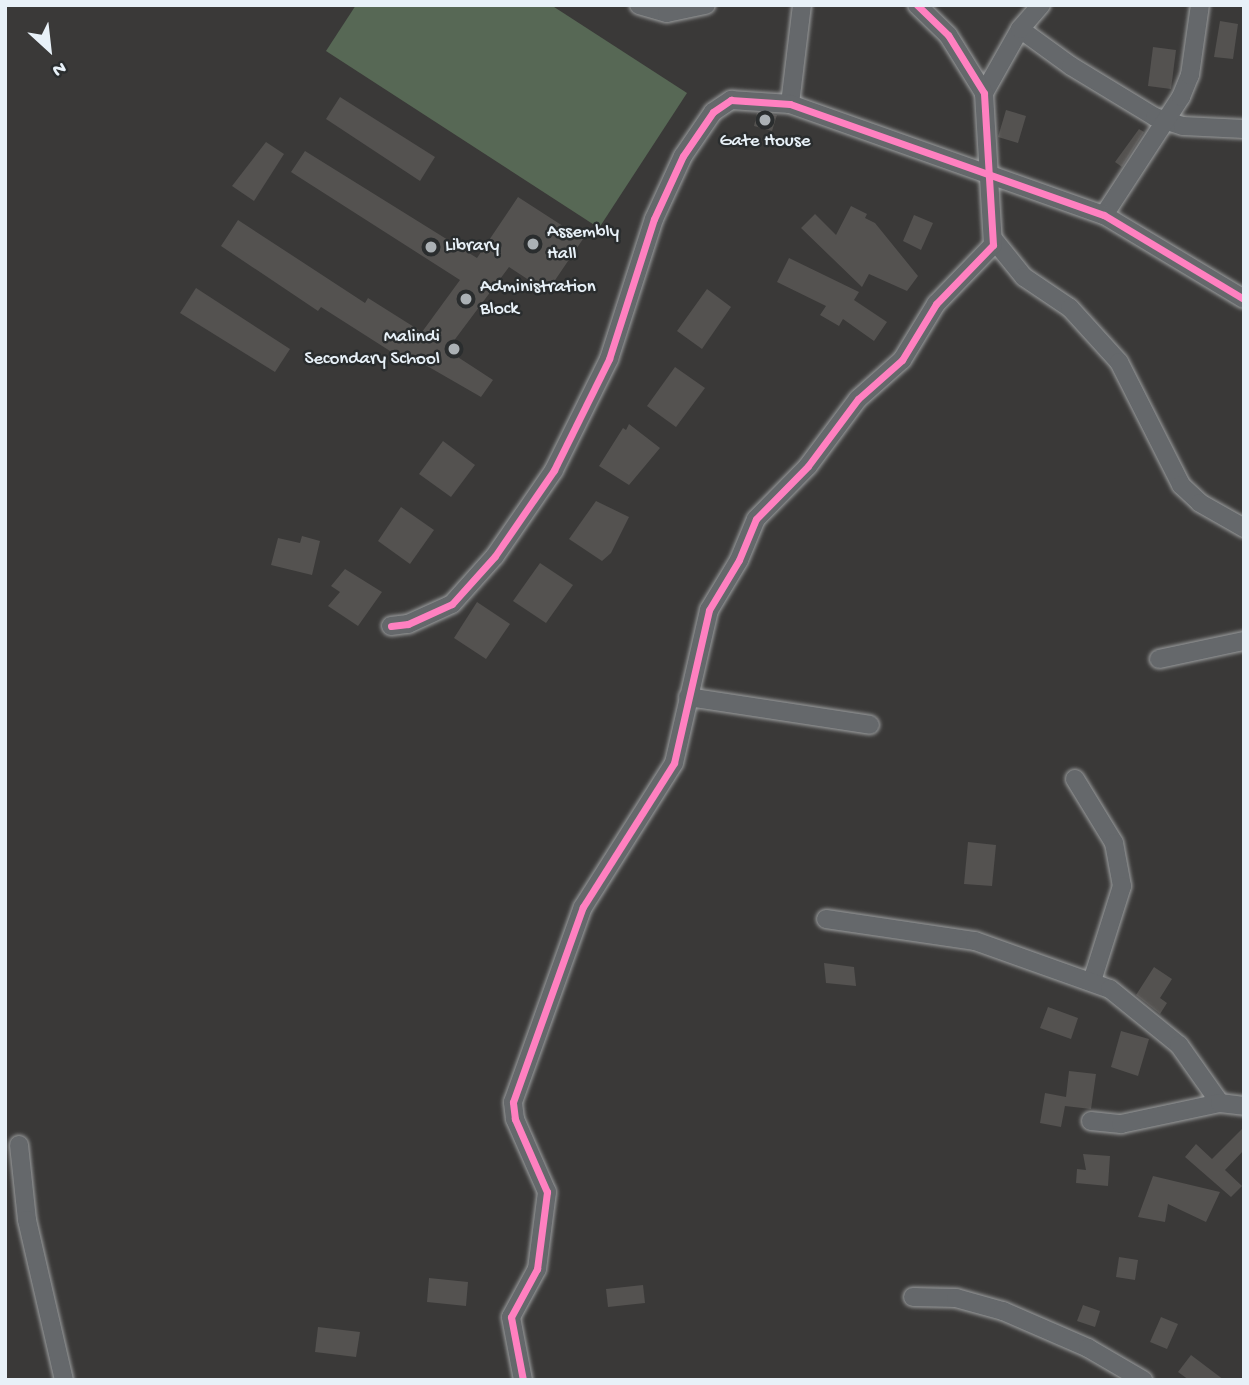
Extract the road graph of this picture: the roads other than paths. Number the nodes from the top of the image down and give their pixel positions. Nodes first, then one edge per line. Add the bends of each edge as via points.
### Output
1 (639, 5) edge
2 (706, 5) edge
3 (802, 5) edge
4 (917, 5) edge
5 (1041, 5) edge
6 (1200, 5) edge
7 (1020, 29) junction
8 (985, 93) junction
9 (790, 104) junction
10 (1167, 121) junction
11 (1244, 129) edge
12 (988, 175) junction
13 (1104, 215) junction
14 (994, 240) junction
15 (1244, 299) edge
16 (1244, 528) edge
17 (391, 626) dead end
18 (1244, 641) edge
19 (1159, 659) dead end
20 (688, 697) junction
21 (870, 725) dead end
22 (1075, 779) dead end
23 (826, 919) dead end
24 (1092, 981) junction
25 (1220, 1103) junction
26 (1244, 1106) edge
27 (1090, 1121) dead end
28 (19, 1145) dead end
29 (913, 1297) dead end
30 (64, 1380) edge
31 (523, 1380) edge
32 (1143, 1380) edge

1 - 2 street via 667,13
3 - 9 street
4 - 8 street via 948,35
5 - 7 street
6 - 10 street via 1190,75
7 - 8 street
7 - 10 street via 1132,106
8 - 12 street
9 - 12 street
9 - 17 street via 731,100 713,111 696,132 654,219 610,359 554,470 495,556 452,604 408,624
10 - 11 street
10 - 13 street
12 - 13 street
12 - 14 street
13 - 15 street
14 - 16 street via 1024,277 1070,309 1119,362 1181,485 1199,503
14 - 20 street via 989,254 936,304 902,360 858,399 808,466 756,519 709,610
18 - 19 street
20 - 21 street
20 - 31 street via 674,763 583,907 516,1087 515,1119 547,1192 537,1269 511,1317
22 - 24 street via 1114,843 1122,886
23 - 24 street via 956,936
24 - 25 street via 1127,1000 1179,1045
25 - 26 street
25 - 27 street via 1135,1122
28 - 30 street via 27,1220
29 - 32 street via 956,1298 1003,1311 1070,1339

